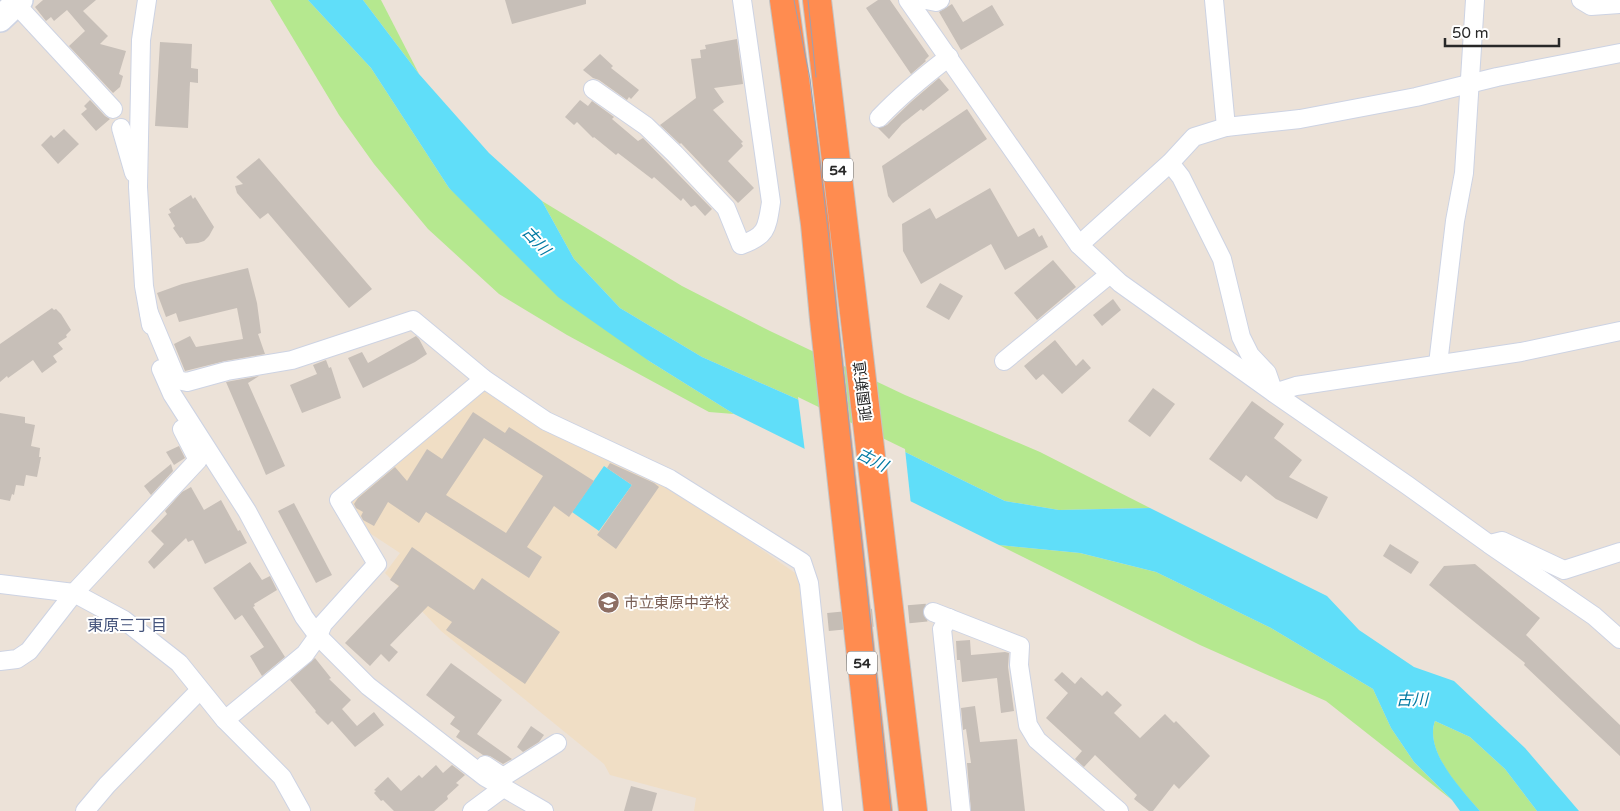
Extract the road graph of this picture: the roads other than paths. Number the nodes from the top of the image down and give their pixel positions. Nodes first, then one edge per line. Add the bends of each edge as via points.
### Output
1 (148, 0) edge
2 (742, 0) edge
3 (784, 0) edge
4 (817, 0) edge
5 (908, 0) edge
6 (926, 0) edge
7 (940, 0) edge
8 (1214, 0) edge
9 (1475, 0) edge
10 (1581, 0) edge
11 (1620, 4) edge
12 (12, 6) edge
13 (1620, 53) edge
14 (949, 58) junction
15 (1470, 83) junction
16 (593, 89) dead end
17 (113, 109) dead end
18 (879, 118) dead end
19 (121, 128) dead end
20 (1226, 128) junction
21 (1170, 163) junction
22 (138, 187) junction
23 (1079, 245) junction
24 (1110, 274) junction
25 (149, 313) junction
26 (1620, 331) edge
27 (1004, 361) dead end
28 (1438, 364) junction
29 (484, 379) junction
30 (172, 394) junction
31 (1274, 394) junction
32 (1489, 544) junction
33 (1620, 552) edge
34 (0, 584) edge
35 (74, 593) junction
36 (318, 636) junction
37 (1620, 639) edge
38 (0, 661) edge
39 (200, 690) junction
40 (225, 720) junction
41 (557, 743) dead end
42 (476, 769) junction
43 (503, 788) junction
44 (85, 811) edge
45 (301, 811) edge
46 (472, 811) edge
47 (544, 811) edge
48 (833, 811) edge
49 (878, 811) edge
50 (913, 811) edge
51 (961, 811) edge
52 (1119, 811) edge

1 - 22 street via 141,40
2 - 16 street via 771,202 768,226 756,240 741,245 726,208 675,154 646,126
3 - 49 highway, 祇園新道 / 54 via 815,224
4 - 50 highway, 祇園新道 / 54
5 - 14 street
6 - 7 street
8 - 20 street
9 - 15 street
10 - 11 street via 1592,6
12 - 17 street
13 - 15 street
14 - 18 street via 896,100
14 - 23 street
15 - 20 street via 1416,97 1300,119
15 - 28 street via 1464,173
19 - 22 street
20 - 21 street via 1194,137
21 - 23 street
21 - 31 street via 1222,260 1241,337 1250,355 1267,373
22 - 25 street via 144,286
23 - 24 street
24 - 27 street
24 - 31 street
25 - 29 street via 177,380 187,382 226,371 292,360 413,320
25 - 30 street via 157,361
26 - 28 street via 1520,352
28 - 31 street via 1296,386
29 - 36 street via 339,500 377,564 323,624
29 - 48 street via 546,421 670,479 802,562 821,623
30 - 35 street via 177,418 198,460
30 - 36 street via 247,511 304,617
31 - 32 street
32 - 33 street via 1502,541 1564,570
32 - 37 street via 1594,616
34 - 35 street
35 - 38 street via 29,651 17,659
35 - 39 street via 124,620 179,663
36 - 40 street via 305,654
36 - 42 street via 368,686
39 - 40 street
39 - 44 street
40 - 45 street via 282,778
41 - 42 street via 503,777 481,763
42 - 43 street
43 - 46 street
43 - 47 street
51 - 52 street via 941,615 1020,646 1028,725 1036,740

